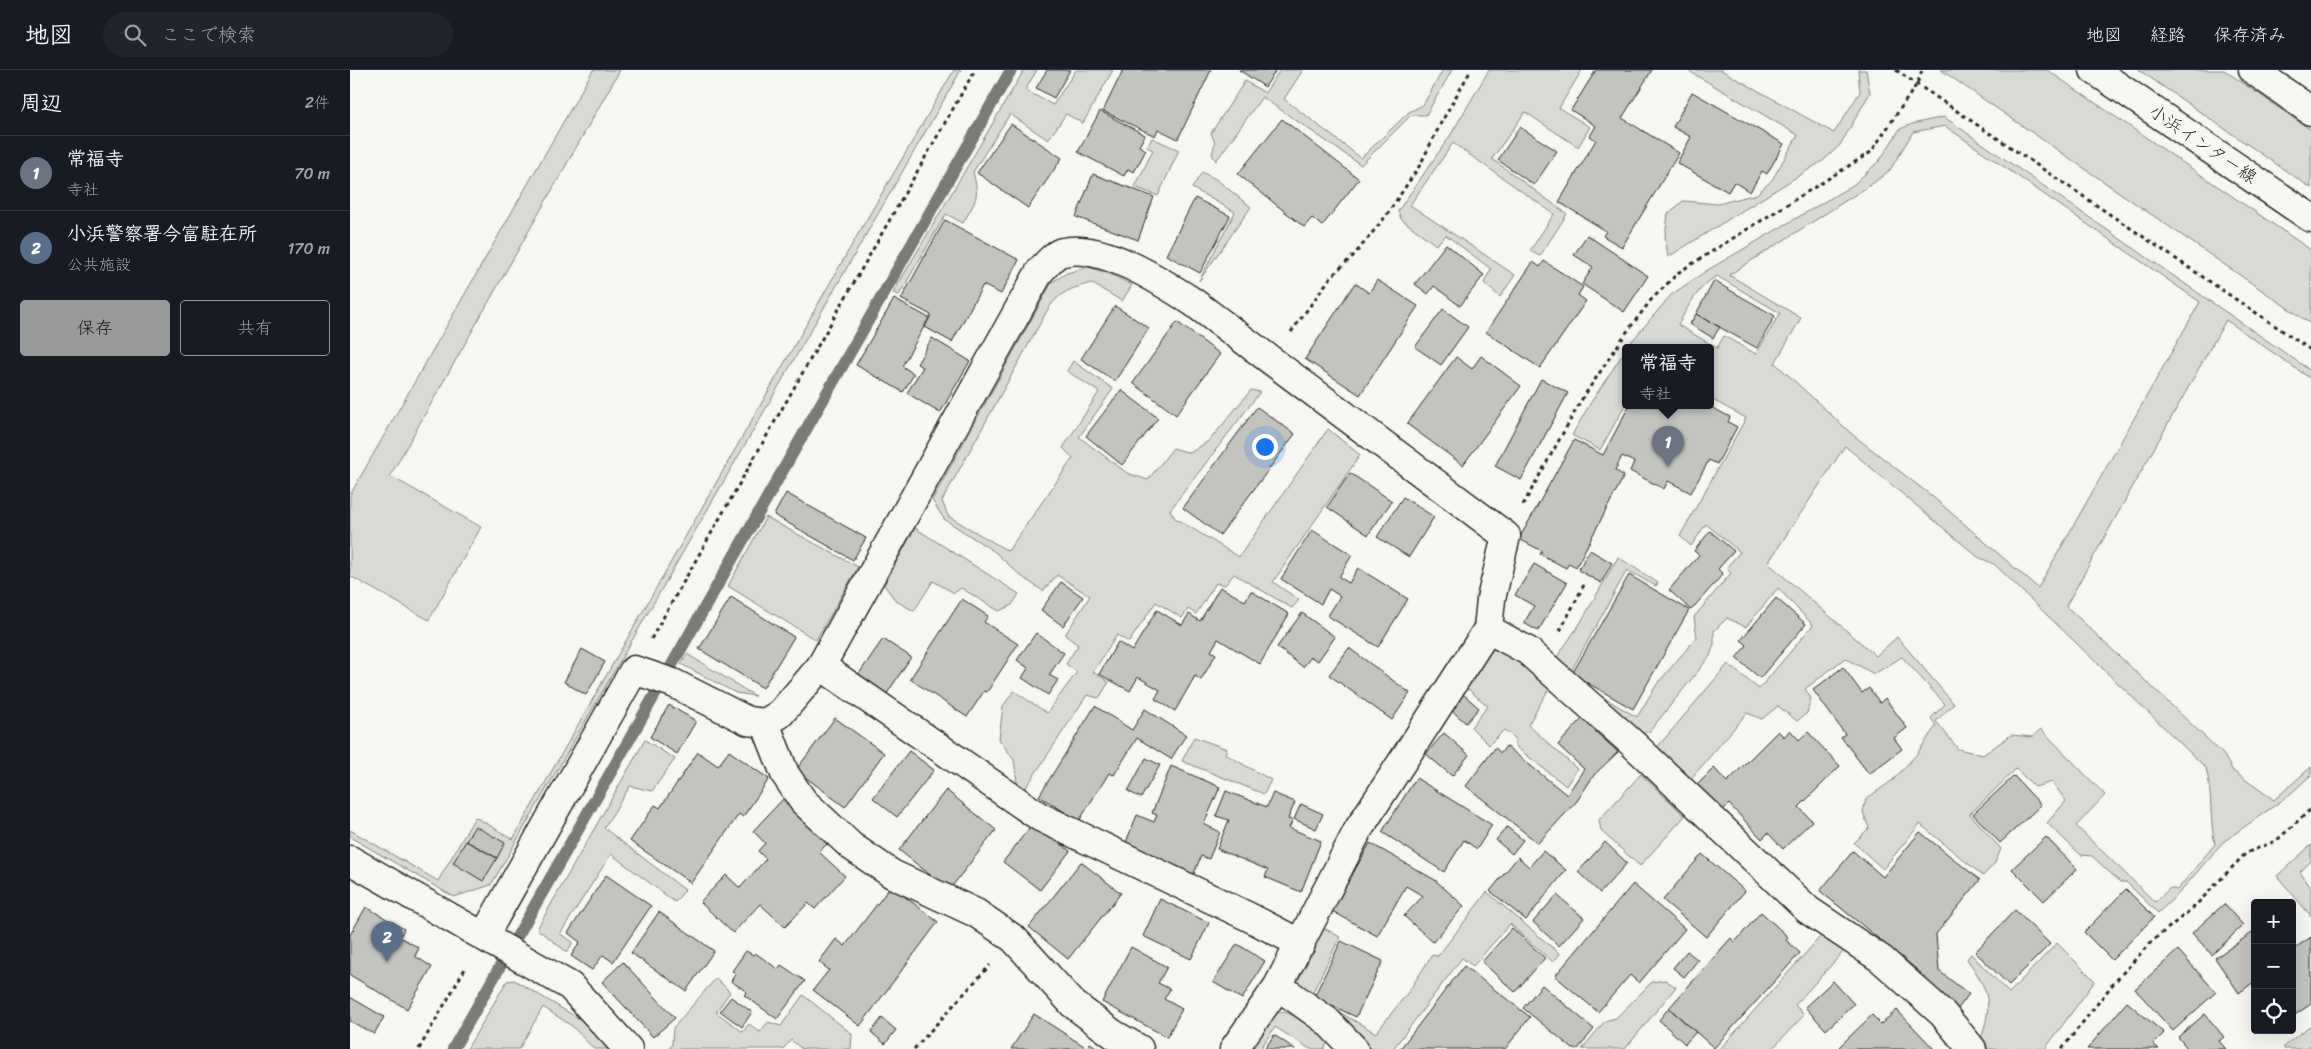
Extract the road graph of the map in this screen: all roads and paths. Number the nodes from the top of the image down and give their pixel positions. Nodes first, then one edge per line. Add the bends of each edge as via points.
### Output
1 (974, 70) edge
2 (1471, 70) edge
3 (1896, 70) edge
4 (1922, 70) edge
5 (2094, 70) edge
6 (2253, 70) edge
7 (1916, 84) junction
8 (2311, 111) edge
9 (2311, 218) edge
10 (2311, 350) edge
11 (1270, 360) junction
12 (1506, 536) junction
13 (1585, 583) dead end
14 (1488, 629) junction
15 (1555, 639) dead end
16 (821, 666) junction
17 (640, 672) junction
18 (765, 723) junction
19 (2311, 809) edge
20 (350, 860) edge
21 (490, 939) junction
22 (1014, 939) junction
23 (1301, 944) junction
24 (1278, 986) junction
25 (419, 1049) edge
26 (628, 1049) edge
27 (914, 1049) edge
28 (1139, 1049) edge
29 (1234, 1049) edge
30 (1354, 1049) edge
31 (1972, 1049) edge
32 (2062, 1049) edge

1 - 17 path
2 - 11 path via 1420,165 1386,216 1331,277
3 - 7 path
4 - 7 path
5 - 9 main road, 小浜インター線
6 - 8 main road
7 - 10 path
7 - 12 path via 1871,152 1679,272 1651,300 1582,399
11 - 12 main road
11 - 16 main road via 1152,275 1089,250 1061,252 1040,271
12 - 14 main road via 1491,600
13 - 15 path
14 - 23 main road via 1358,830
14 - 31 main road via 1528,651 1632,743 1808,910 1881,960 1943,1014
16 - 18 main road via 780,714
16 - 23 main road via 1040,817
17 - 18 main road via 673,683 748,721
17 - 21 main road
18 - 22 main road via 786,774 803,801 851,846 892,874 976,913
19 - 32 path via 2276,841 2246,853 2194,907 2151,942
20 - 21 main road
21 - 25 path
21 - 26 main road via 570,986
22 - 27 path
22 - 28 main road via 1073,1004
23 - 24 main road
24 - 29 main road
24 - 30 main road via 1327,1021

